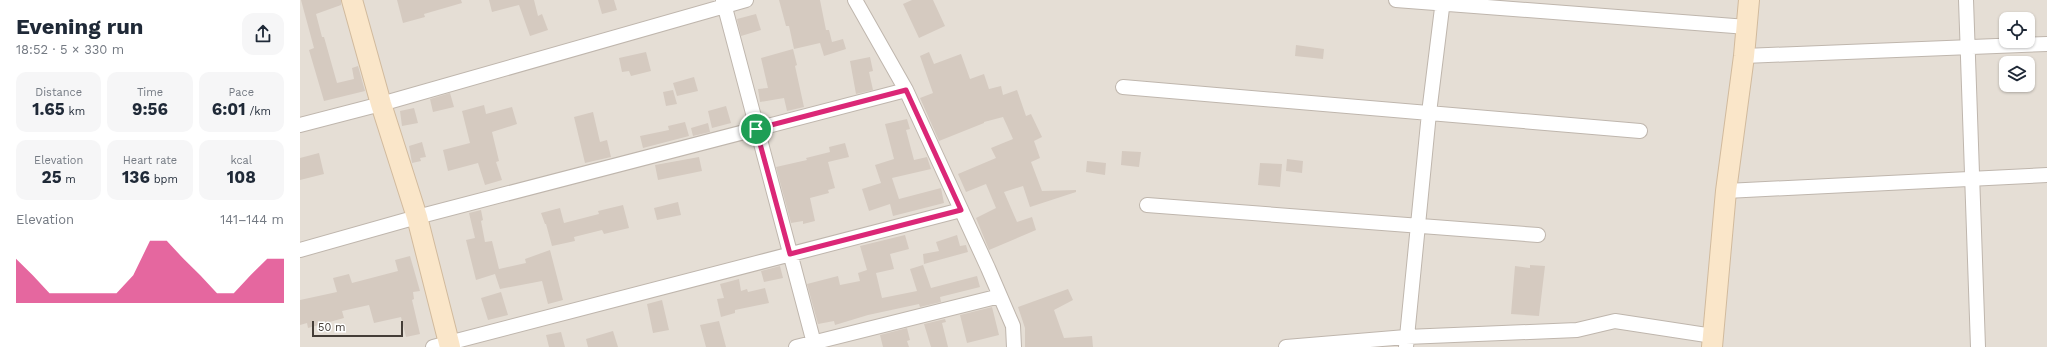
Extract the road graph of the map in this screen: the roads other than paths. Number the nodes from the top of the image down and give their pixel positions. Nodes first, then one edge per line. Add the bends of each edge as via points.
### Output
1 (352, 0) edge
2 (746, 0) edge
3 (855, 0) edge
4 (1396, 0) edge
5 (1749, 0) edge
6 (1966, 0) edge
7 (1443, 2) edge
8 (724, 3) edge
9 (1747, 26) junction
10 (2047, 44) edge
11 (1968, 47) junction
12 (1744, 56) junction
13 (1123, 87) dead end
14 (906, 90) junction
15 (381, 104) junction
16 (1429, 113) junction
17 (300, 125) edge
18 (756, 129) junction
19 (1640, 131) dead end
20 (2047, 175) edge
21 (1972, 179) junction
22 (1726, 191) junction
23 (1147, 205) dead end
24 (961, 210) junction
25 (417, 217) junction
26 (1417, 225) junction
27 (1538, 235) dead end
28 (300, 250) edge
29 (790, 254) junction
30 (1000, 296) junction
31 (1406, 342) edge
32 (1712, 342) edge
33 (814, 345) edge
34 (444, 346) edge
35 (796, 347) edge
36 (1014, 347) edge
37 (1286, 347) edge
38 (1978, 347) edge

1 - 15 main road
2 - 8 street
3 - 14 street
4 - 7 street
5 - 9 main road
6 - 11 street
7 - 9 street
7 - 16 street
8 - 15 street
8 - 18 street
9 - 12 main road
10 - 11 street
11 - 12 street
11 - 21 street
12 - 22 main road
13 - 16 street
14 - 18 street
14 - 24 street
15 - 17 street
15 - 25 main road
16 - 19 street
16 - 26 street
18 - 25 street
18 - 29 street
20 - 21 street
21 - 22 street
21 - 38 street
22 - 32 main road
23 - 26 street
24 - 29 street
24 - 30 street
25 - 28 street
25 - 34 main road
26 - 27 street
26 - 31 street
29 - 33 street
29 - 34 street
30 - 33 street
30 - 36 street via 1013,326
31 - 32 street via 1578,330 1615,322
31 - 37 street
33 - 35 street

